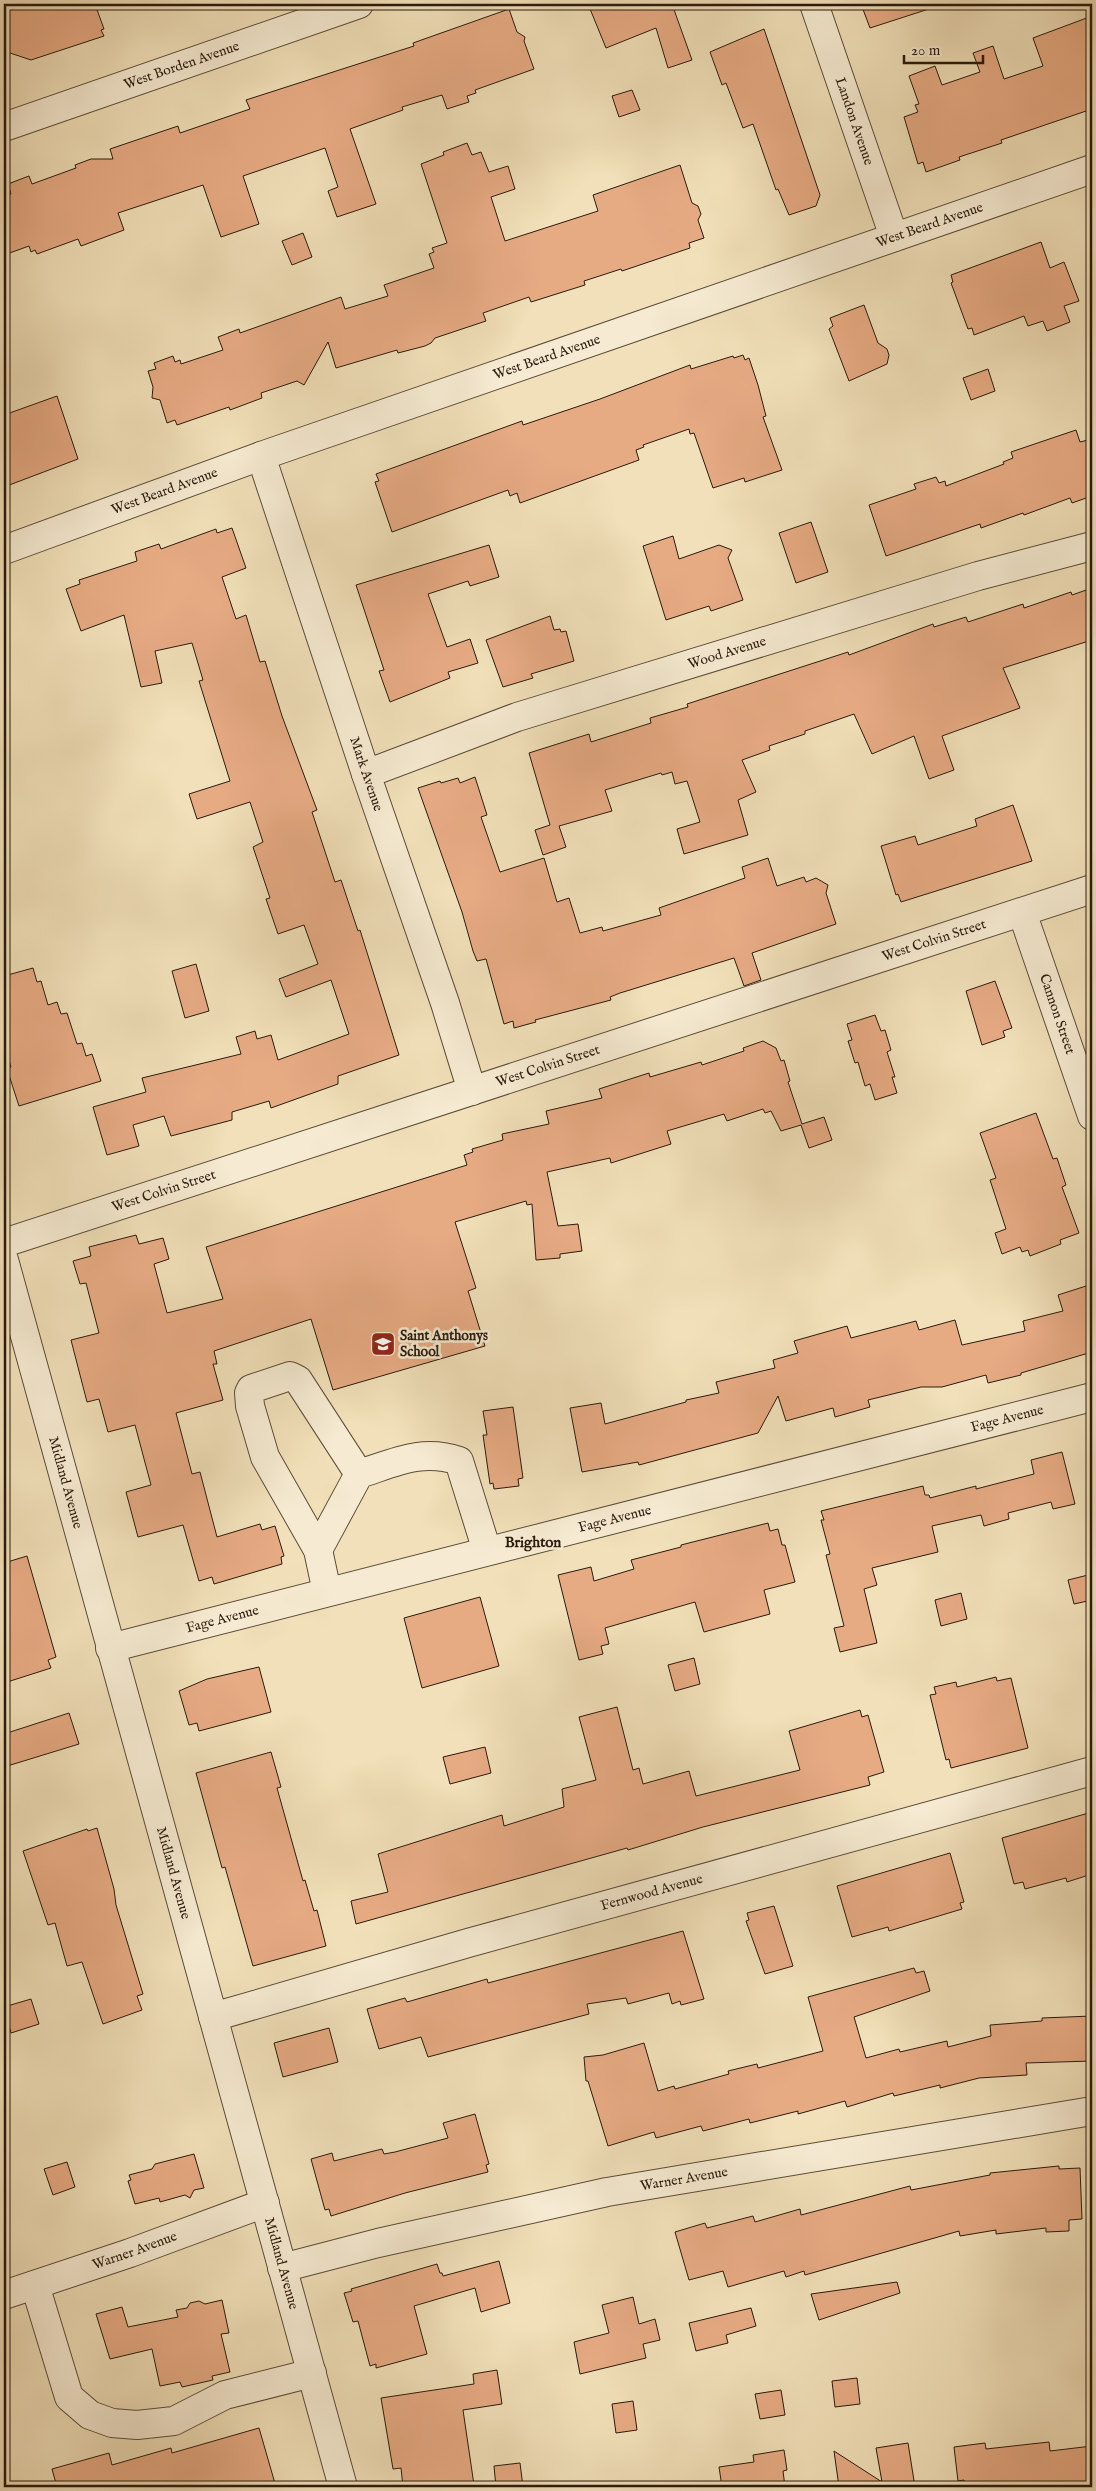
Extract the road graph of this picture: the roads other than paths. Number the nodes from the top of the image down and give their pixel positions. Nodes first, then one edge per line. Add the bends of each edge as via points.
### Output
1 (359, 4) edge
2 (814, 4) edge
3 (4, 127) edge
4 (1092, 169) edge
5 (894, 237) junction
6 (261, 456) junction
7 (1092, 546) edge
8 (4, 550) edge
9 (366, 774) junction
10 (1092, 890) edge
11 (1022, 912) junction
12 (472, 1091) junction
13 (1092, 1116) edge
14 (4, 1243) edge
15 (4, 1260) edge
16 (1092, 1397) edge
17 (359, 1474) junction
18 (318, 1550) junction
19 (487, 1551) junction
20 (327, 1592) junction
21 (110, 1648) junction
22 (1092, 1771) edge
23 (212, 2017) junction
24 (1092, 2111) edge
25 (265, 2203) junction
26 (282, 2268) junction
27 (35, 2285) junction
28 (4, 2295) edge
29 (312, 2373) junction
30 (343, 2487) edge

1 - 3 street, West Borden Avenue
2 - 5 street, Landon Avenue
4 - 5 street, West Beard Avenue
5 - 6 street, West Beard Avenue
6 - 8 street, West Beard Avenue
6 - 9 street, Mark Avenue
7 - 9 street, Wood Avenue via 978,576 517,717
9 - 12 street, Mark Avenue
10 - 11 street, West Colvin Street
11 - 12 street, West Colvin Street
11 - 13 street, Cannon Street
12 - 14 street, West Colvin Street
15 - 21 street, Midland Avenue
16 - 19 street, Fage Avenue
17 - 18 street
17 - 18 street via 298,1380 290,1376 251,1389 250,1406 265,1457
17 - 19 street via 424,1454 443,1455 458,1461
18 - 20 street
19 - 20 street, Fage Avenue
20 - 21 street, Fage Avenue
21 - 23 street, Midland Avenue
22 - 23 street, Fernwood Avenue via 478,1940
23 - 25 street, Midland Avenue
24 - 26 street, Warner Avenue via 607,2192 378,2242
25 - 26 street, Midland Avenue
25 - 27 street, Warner Avenue
26 - 29 street, Midland Avenue
27 - 28 street, Warner Avenue
27 - 29 street via 69,2397 90,2414 112,2423 136,2425 174,2421 225,2394
29 - 30 street, Midland Avenue

